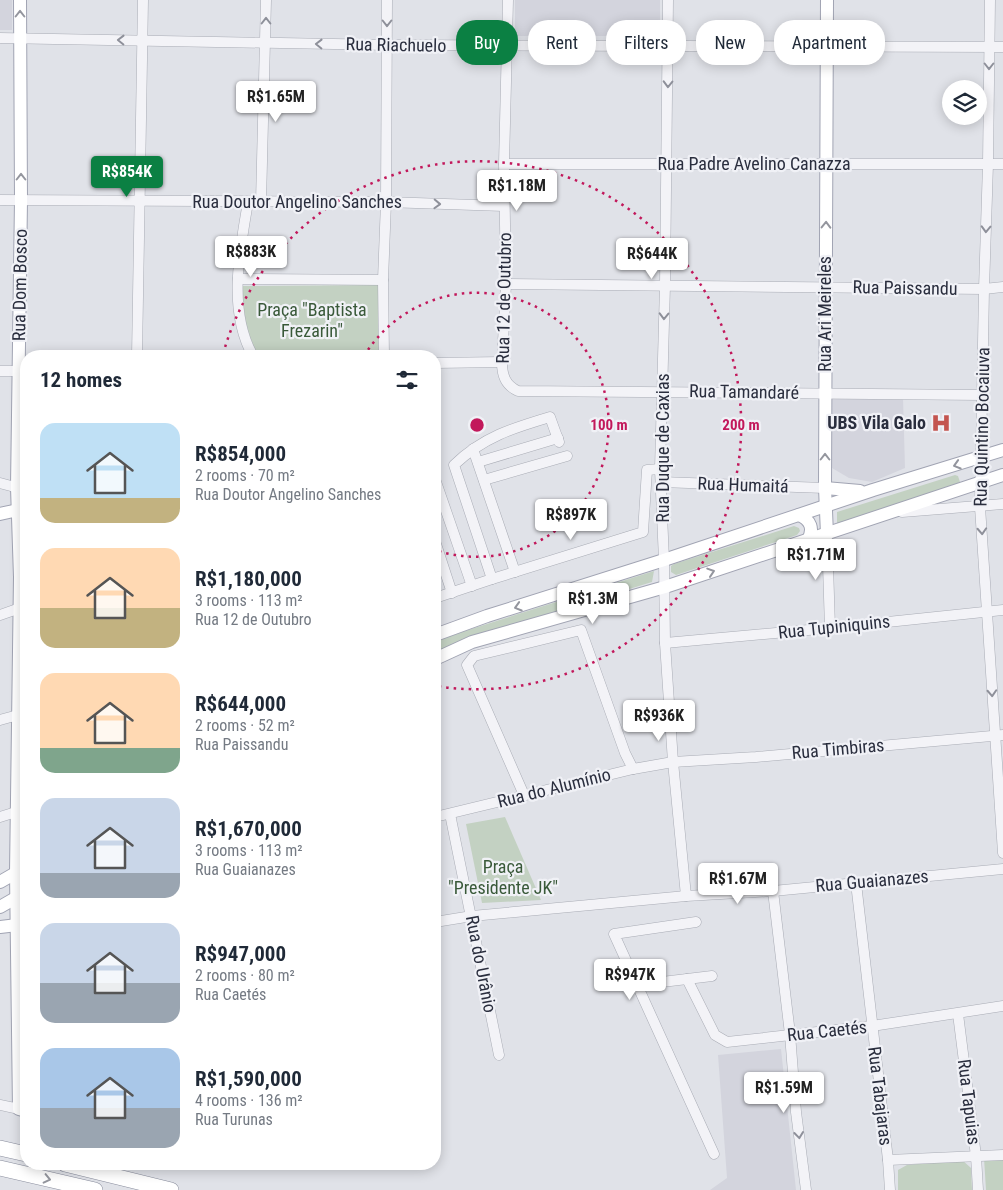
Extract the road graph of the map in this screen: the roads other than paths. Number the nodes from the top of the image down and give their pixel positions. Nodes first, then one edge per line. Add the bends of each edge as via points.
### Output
1 (20, 0) edge
2 (143, 0) edge
3 (266, 0) edge
4 (387, 0) edge
5 (508, 0) edge
6 (668, 0) edge
7 (827, 0) edge
8 (990, 0) edge
9 (508, 20) edge
10 (668, 20) edge
11 (827, 20) edge
12 (0, 38) edge
13 (20, 38) junction
14 (142, 40) junction
15 (266, 42) junction
16 (387, 45) junction
17 (606, 45) edge
18 (686, 45) edge
19 (456, 46) edge
20 (518, 46) edge
21 (774, 46) edge
22 (885, 46) edge
23 (989, 47) junction
24 (1003, 47) edge
25 (507, 65) edge
26 (668, 65) edge
27 (828, 65) edge
28 (504, 164) junction
29 (666, 164) junction
30 (827, 164) junction
31 (988, 164) junction
32 (1003, 164) edge
33 (0, 200) edge
34 (21, 200) junction
35 (139, 201) junction
36 (248, 202) junction
37 (261, 202) junction
38 (386, 202) junction
39 (504, 206) junction
40 (238, 279) junction
41 (383, 280) junction
42 (506, 284) junction
43 (665, 285) junction
44 (825, 287) junction
45 (1003, 287) edge
46 (984, 289) junction
47 (22, 350) edge
48 (137, 350) edge
49 (251, 350) edge
50 (384, 350) edge
51 (502, 362) junction
52 (441, 363) edge
53 (0, 371) edge
54 (20, 371) edge
55 (508, 384) joint
56 (662, 392) junction
57 (825, 393) junction
58 (982, 395) junction
59 (473, 449) junction
60 (1003, 450) edge
61 (567, 456) dead end
62 (980, 458) junction
63 (478, 462) junction
64 (660, 469) junction
65 (1003, 475) edge
66 (484, 480) junction
67 (661, 482) junction
68 (980, 482) junction
69 (0, 483) edge
70 (20, 488) edge
71 (825, 488) junction
72 (873, 490) junction
73 (441, 496) edge
74 (20, 500) edge
75 (1003, 504) edge
76 (826, 506) junction
77 (980, 507) junction
78 (18, 510) junction
79 (884, 513) junction
80 (0, 514) edge
81 (800, 515) junction
82 (827, 534) junction
83 (20, 537) edge
84 (808, 540) junction
85 (441, 559) edge
86 (664, 560) junction
87 (515, 572) junction
88 (492, 579) junction
89 (472, 586) junction
90 (665, 587) junction
91 (452, 593) junction
92 (441, 596) edge
93 (20, 608) edge
94 (1003, 610) edge
95 (987, 611) junction
96 (0, 615) edge
97 (830, 628) junction
98 (441, 633) edge
99 (665, 643) junction
100 (441, 656) edge
101 (20, 695) edge
102 (18, 715) junction
103 (0, 720) edge
104 (999, 736) edge
105 (673, 762) junction
106 (633, 769) junction
107 (524, 795) junction
108 (16, 812) junction
109 (450, 814) junction
110 (441, 816) edge
111 (0, 817) edge
112 (16, 841) junction
113 (20, 849) edge
114 (1003, 853) edge
115 (20, 864) edge
116 (1003, 869) edge
117 (20, 871) edge
118 (0, 882) edge
119 (856, 883) junction
120 (773, 891) junction
121 (20, 896) edge
122 (686, 896) junction
123 (20, 901) edge
124 (0, 907) edge
125 (472, 916) junction
126 (441, 921) edge
127 (696, 922) dead end
128 (16, 925) junction
129 (0, 927) edge
130 (20, 976) edge
131 (712, 976) dead end
132 (687, 979) junction
133 (636, 985) junction
134 (1003, 1006) edge
135 (958, 1014) junction
136 (872, 1026) junction
137 (790, 1034) junction
138 (499, 1055) dead end
139 (0, 1104) edge
140 (20, 1109) edge
141 (0, 1148) edge
142 (20, 1153) edge
143 (714, 1154) dead end
144 (1003, 1155) edge
145 (976, 1156) junction
146 (888, 1160) junction
147 (0, 1168) edge
148 (89, 1170) edge
149 (121, 1170) edge
150 (96, 1190) edge
151 (171, 1190) edge
152 (806, 1190) edge
153 (890, 1190) edge
154 (978, 1190) edge

13 -> 1 main road, Rua Dom Bosco
2 - 14 street
15 -> 3 street
4 -> 16 street
5 - 9 street, Rua 12 de Outubro
6 - 10 street, Rua Duque de Caxias
7 - 11 main road, Rua Ari Meireles
8 - 23 street, Rua Quintino Bocaiuva
12 - 13 street, Rua Riachuelo
14 -> 13 street, Rua Riachuelo
34 -> 13 main road, Rua Dom Bosco
14 - 15 street, Rua Riachuelo
14 - 35 street
16 -> 15 street, Rua Riachuelo
15 - 37 street
16 - 19 street, Rua Riachuelo
16 - 38 street
17 - 20 street, Rua Riachuelo
18 - 21 street, Rua Riachuelo
22 - 23 street, Rua Riachuelo
23 - 24 street, Rua Riachuelo
23 -> 31 street, Rua Quintino Bocaiuva
25 - 28 street, Rua 12 de Outubro
26 -> 29 street, Rua Duque de Caxias
27 - 30 main road, Rua Ari Meireles
28 - 29 street, Rua Padre Avelino Canazza
28 - 39 street, Rua 12 de Outubro
29 - 30 street, Rua Padre Avelino Canazza
29 - 43 street, Rua Duque de Caxias
30 - 31 street, Rua Padre Avelino Canazza
44 -> 30 main road, Rua Ari Meireles
31 - 32 street, Rua Padre Avelino Canazza
31 -> 46 street, Rua Quintino Bocaiuva
33 - 34 street, Rua Doutor Angelino Sanches
34 - 35 street, Rua Doutor Angelino Sanches
34 - 47 main road, Rua Dom Bosco
35 - 36 street, Rua Doutor Angelino Sanches
35 - 48 street
36 - 37 street, Rua Doutor Angelino Sanches
36 - 40 street
37 - 38 street, Rua Doutor Angelino Sanches
38 -> 39 street, Rua Doutor Angelino Sanches
38 - 41 street
39 - 42 street, Rua 12 de Outubro
40 - 41 street
40 - 49 street via 241,324
41 - 50 street
42 - 43 street, Rua Paissandu
42 - 51 street, Rua 12 de Outubro
43 - 44 street, Rua Paissandu
43 -> 56 street, Rua Duque de Caxias
44 - 46 street, Rua Paissandu
44 - 57 main road, Rua Ari Meireles
45 - 46 street, Rua Paissandu
46 - 58 street, Rua Quintino Bocaiuva
51 - 52 street
51 - 55 street, Rua 12 de Outubro via 502,372
53 - 54 street
55 - 56 street, Rua Tamandaré via 518,391
56 - 57 street, Rua Tamandaré
56 - 64 street, Rua Duque de Caxias
57 - 58 street, Rua Tamandaré
71 -> 57 main road, Rua Ari Meireles
58 - 62 street, Rua Quintino Bocaiuva
59 - 63 street
59 - 63 street via 504,431 550,417 558,440
59 - 88 street via 454,465
60 - 62 main road
61 - 66 street
62 - 68 street, Rua Quintino Bocaiuva
62 -> 72 main road
63 - 66 street
64 - 67 street, Rua Duque de Caxias
64 - 87 street via 647,470 643,532
65 - 68 main road
66 - 87 street
67 - 71 street, Rua Humaitá
67 - 86 street, Rua Duque de Caxias
68 - 77 street, Rua Quintino Bocaiuva
68 - 79 main road
69 - 70 street
71 - 72 main road
71 - 76 main road, Rua Ari Meireles
72 - 76 main road
73 - 89 street
74 - 78 main road, Rua Dom Bosco
75 - 77 street
76 - 81 main road
76 - 82 main road, Rua Ari Meireles
77 - 79 street
77 -> 95 street, Rua Quintino Bocaiuva
78 - 80 main road
78 - 83 main road, Rua Dom Bosco
79 - 82 main road
81 - 84 main road via 810,522 812,528
81 - 86 main road
82 - 84 main road
82 - 97 street, Rua Ari Meireles
90 -> 84 main road
85 - 91 street
86 - 90 street, Rua Duque de Caxias
86 -> 98 main road
87 - 88 street
88 - 89 street
89 - 91 street
90 - 99 street, Rua Duque de Caxias
90 - 100 main road via 472,642
91 - 92 street
93 - 96 street
94 - 95 street, Rua Tupiniquins
95 - 97 street, Rua Tupiniquins
95 -> 104 street, Rua Quintino Bocaiuva
97 - 99 street, Rua Tupiniquins
99 - 105 street, Rua Duque de Caxias
101 - 102 main road, Rua Dom Bosco
102 - 103 street
102 - 108 main road, Rua Dom Bosco
104 - 105 street, Rua Timbiras
104 - 114 street, Rua Quintino Bocaiuva
105 - 106 street, Rua do Alumínio
105 - 122 street, Rua Duque de Caxias
106 - 107 street, Rua do Alumínio
106 - 107 street via 581,630 474,656 467,665
107 - 109 street, Rua do Alumínio
108 - 111 street
108 - 112 main road, Rua Dom Bosco
109 - 110 street, Rua do Alumínio
109 - 125 street, Rua do Urânio
112 - 113 main road
112 - 115 main road, Rua Dom Bosco
116 - 119 street, Rua Guaianazes
117 - 118 main road
119 - 120 street, Rua Guaianazes
119 - 136 street, Rua Tabajaras
120 - 122 street, Rua Guaianazes
120 - 137 street
121 - 124 main road
122 - 125 street, Rua Guaianazes
123 - 128 main road, Rua Dom Bosco
125 - 126 street, Rua Guaianazes
125 - 138 street, Rua do Urânio
127 - 133 street via 614,934
128 - 129 main road
128 - 130 main road, Rua Dom Bosco
131 - 132 street
132 - 133 street
132 - 137 street, Rua Caetés via 715,1035 727,1042
133 - 143 street
134 - 135 street, Rua Caetés
135 - 136 street, Rua Caetés
135 - 145 street, Rua Tapuias
136 - 137 street, Rua Caetés
136 - 146 street, Rua Tabajaras
137 -> 152 street
139 - 140 street
141 - 142 highway
144 - 145 street
145 - 146 street
145 - 154 street, Rua Tapuias
146 - 153 street, Rua Tabajaras
147 -> 150 highway
148 - 151 highway
149 - 151 highway

